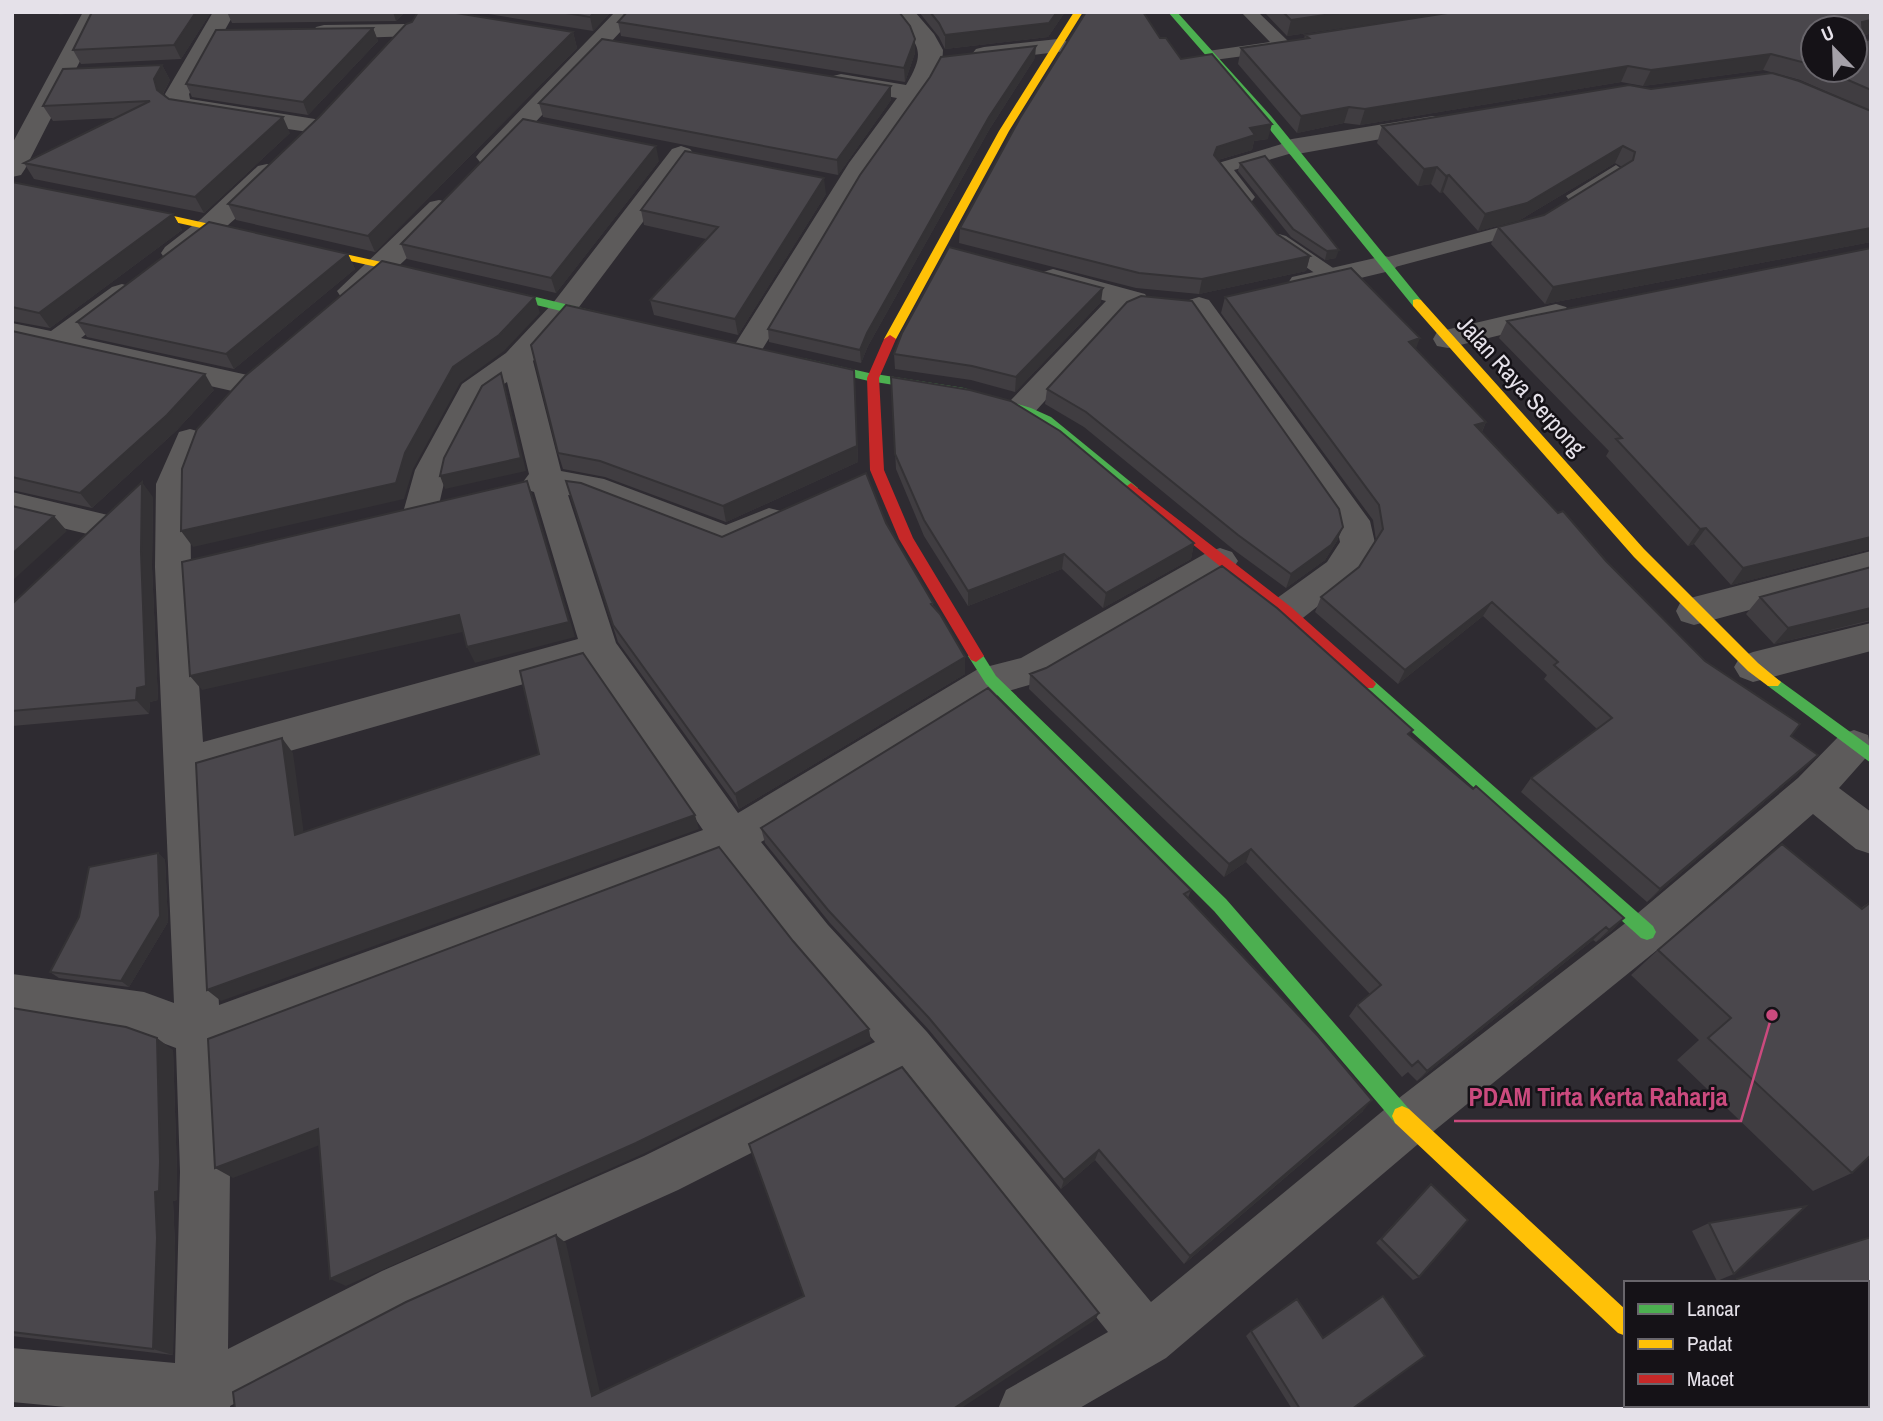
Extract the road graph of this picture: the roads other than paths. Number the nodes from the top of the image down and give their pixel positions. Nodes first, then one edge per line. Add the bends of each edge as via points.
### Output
1 (94, 12) edge
2 (628, 12) edge
3 (903, 12) edge
4 (1079, 12) edge
5 (1172, 12) edge
6 (1248, 12) edge
7 (414, 21) edge
8 (218, 22) edge
9 (296, 32) edge
10 (241, 33) edge
11 (572, 38) edge
12 (599, 43) junction
13 (1058, 46) junction
14 (627, 47) edge
15 (1214, 55) junction
16 (379, 59) edge
17 (949, 59) junction
18 (191, 69) junction
19 (165, 70) edge
20 (88, 74) edge
21 (61, 75) junction
22 (817, 78) edge
23 (912, 93) junction
24 (333, 107) edge
25 (1457, 119) edge
26 (523, 123) junction
27 (315, 126) junction
28 (550, 128) edge
29 (1292, 147) junction
30 (681, 154) edge
31 (12, 169) edge
32 (1616, 171) edge
33 (105, 204) edge
34 (211, 225) junction
35 (383, 264) junction
36 (1384, 264) junction
37 (1030, 272) edge
38 (1332, 276) junction
39 (447, 280) edge
40 (473, 286) edge
41 (1279, 288) edge
42 (1179, 303) junction
43 (332, 306) edge
44 (1586, 307) edge
45 (563, 309) junction
46 (629, 323) edge
47 (12, 332) edge
48 (1448, 339) junction
49 (59, 340) junction
50 (747, 349) edge
51 (785, 358) edge
52 (517, 360) junction
53 (873, 378) junction
54 (1022, 407) junction
55 (204, 424) junction
56 (547, 480) junction
57 (509, 489) edge
58 (459, 500) edge
59 (12, 504) edge
60 (802, 504) edge
61 (120, 506) junction
62 (71, 553) edge
63 (1220, 561) junction
64 (1871, 564) edge
65 (1286, 611) junction
66 (1694, 611) junction
67 (1871, 637) edge
68 (599, 648) junction
69 (1753, 667) junction
70 (991, 680) junction
71 (1863, 751) edge
72 (185, 764) junction
73 (1812, 790) junction
74 (1871, 836) edge
75 (733, 838) junction
76 (1647, 932) junction
77 (12, 995) edge
78 (199, 1035) junction
79 (911, 1048) junction
80 (1407, 1122) junction
81 (1624, 1323) edge
82 (1147, 1339) junction
83 (12, 1375) edge
84 (202, 1400) edge
85 (1025, 1409) edge

1 - 21 street
2 - 12 street
3 - 17 street via 931,55
4 - 13 street
5 - 15 street, Jalan Raya Serpong
6 - 15 lane via 1289,45
7 - 9 street
7 - 16 street
8 - 10 street
8 - 18 street
11 - 12 street
12 - 14 street
12 - 26 street
13 - 17 street
13 - 53 street via 1004,131 951,251 885,347
15 - 29 street, Jalan Raya Serpong
17 - 23 street
18 - 19 street
18 - 27 street via 177,94 186,107
20 - 21 street
21 - 31 street
22 - 23 street
23 - 50 street via 834,185
24 - 27 street
25 - 29 street
26 - 28 street
26 - 35 street
27 - 34 street
29 - 36 street, Jalan Raya Serpong
29 - 38 lane via 1222,168 1282,243
30 - 45 street
32 - 36 lane via 1528,226
33 - 34 street
34 - 35 street
34 - 49 street
35 - 39 street
35 - 43 street
36 - 38 street
36 - 48 street, Jalan Raya Serpong
37 - 42 street
38 - 41 street
40 - 45 street
42 - 54 street via 1113,309
42 - 65 street via 1353,521 1358,542 1339,571
44 - 48 street
45 - 46 street
45 - 52 street
47 - 49 street
48 - 66 street, Jalan Raya Serpong
49 - 55 street via 251,374
51 - 53 street
52 - 56 street
52 - 58 street via 473,391 408,512
53 - 54 street via 971,393
53 - 70 street via 873,424 865,476
54 - 63 street via 1071,437
55 - 61 street
55 - 72 street via 173,484 186,564
56 - 57 street
56 - 60 street via 592,487 727,539
56 - 68 street
59 - 61 street
61 - 62 street
63 - 65 street
63 - 70 street via 1030,671
64 - 66 street
65 - 76 street
66 - 69 street, Jalan Raya Serpong
67 - 69 street
68 - 72 street
68 - 75 street
69 - 71 street, Jalan Raya Serpong
70 - 75 street
70 - 80 street via 1220,905
71 - 73 street
72 - 78 street
73 - 74 street
73 - 76 street
75 - 78 street
75 - 79 street via 813,939
76 - 80 street
77 - 78 street via 144,1014
78 - 84 street via 205,1172
79 - 82 street
79 - 84 street via 660,1173 400,1289
80 - 81 street
80 - 82 street
82 - 85 street
83 - 84 street

